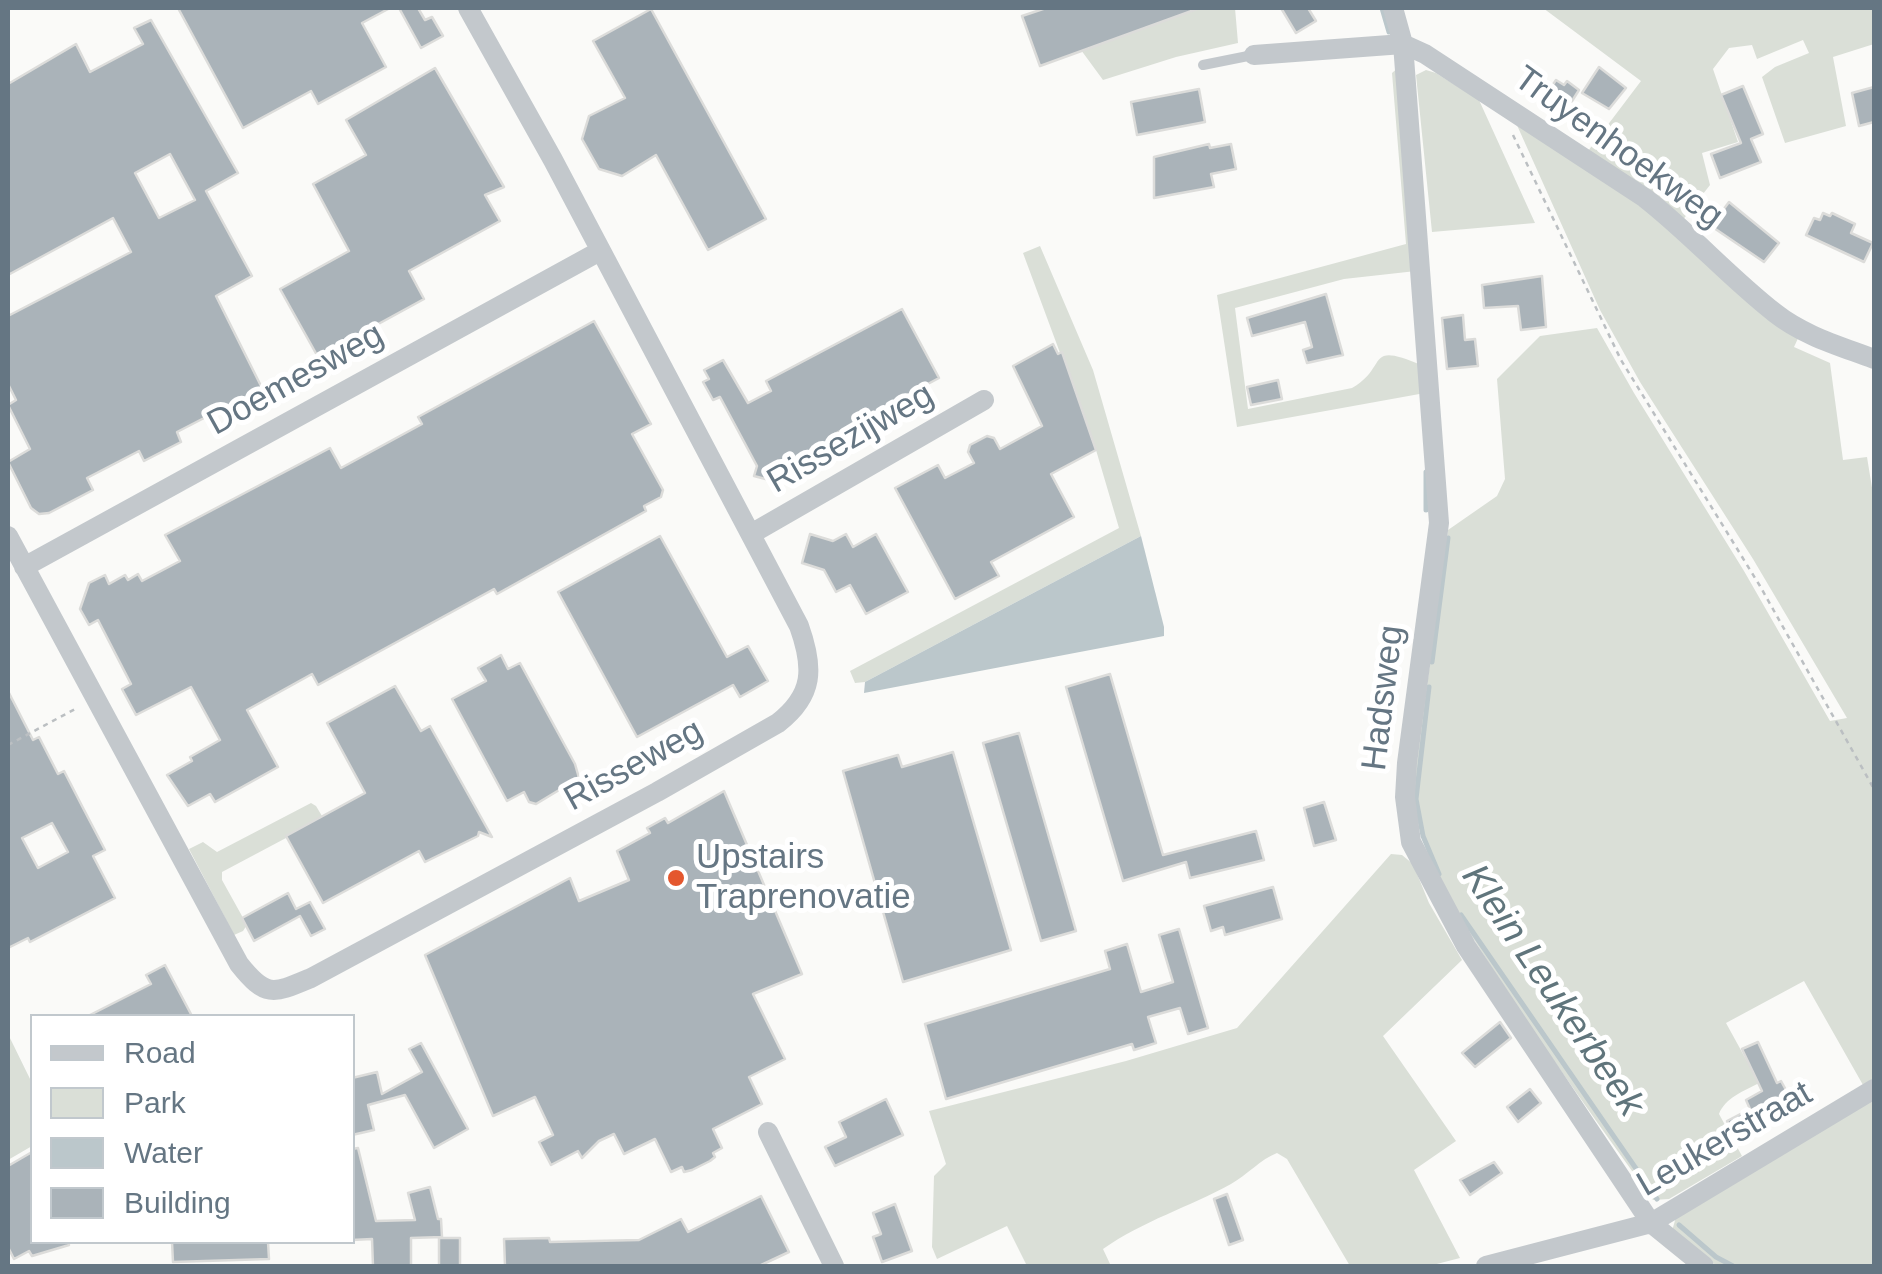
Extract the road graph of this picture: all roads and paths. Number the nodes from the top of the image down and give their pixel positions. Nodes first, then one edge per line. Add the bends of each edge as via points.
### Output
1 (468, 8) edge
2 (1393, 8) edge
3 (1403, 44) junction
4 (1254, 55) joint
5 (1204, 66) dead end
6 (1510, 130) dead end
7 (600, 251) junction
8 (1874, 359) edge
9 (984, 400) dead end
10 (751, 534) junction
11 (8, 536) edge
12 (24, 566) junction
13 (97, 698) junction
14 (8, 744) edge
15 (1874, 789) edge
16 (1874, 1088) edge
17 (768, 1132) dead end
18 (1650, 1222) junction
19 (834, 1266) edge
20 (1486, 1266) edge
21 (1704, 1266) edge

1 - 7 street, Risseweg
2 - 3 street
3 - 4 street
3 - 8 street, Truyenhoekweg via 1645,198 1776,314
3 - 18 street, Hadsweg via 1439,523 1407,763 1411,842 1466,946
4 - 5 lane
6 - 15 path via 1621,360
7 - 10 street, Risseweg
7 - 12 street, Doemesweg
9 - 10 street, Rissezijweg
10 - 13 street, Risseweg via 808,652 808,683 796,709 658,792 277,992 257,987 239,964
11 - 12 street, Risseweg
12 - 13 street, Risseweg
13 - 14 path
16 - 18 street, Leukerstraat
17 - 19 street
18 - 20 street, Leukerstraat
18 - 21 street, Hadsweg

